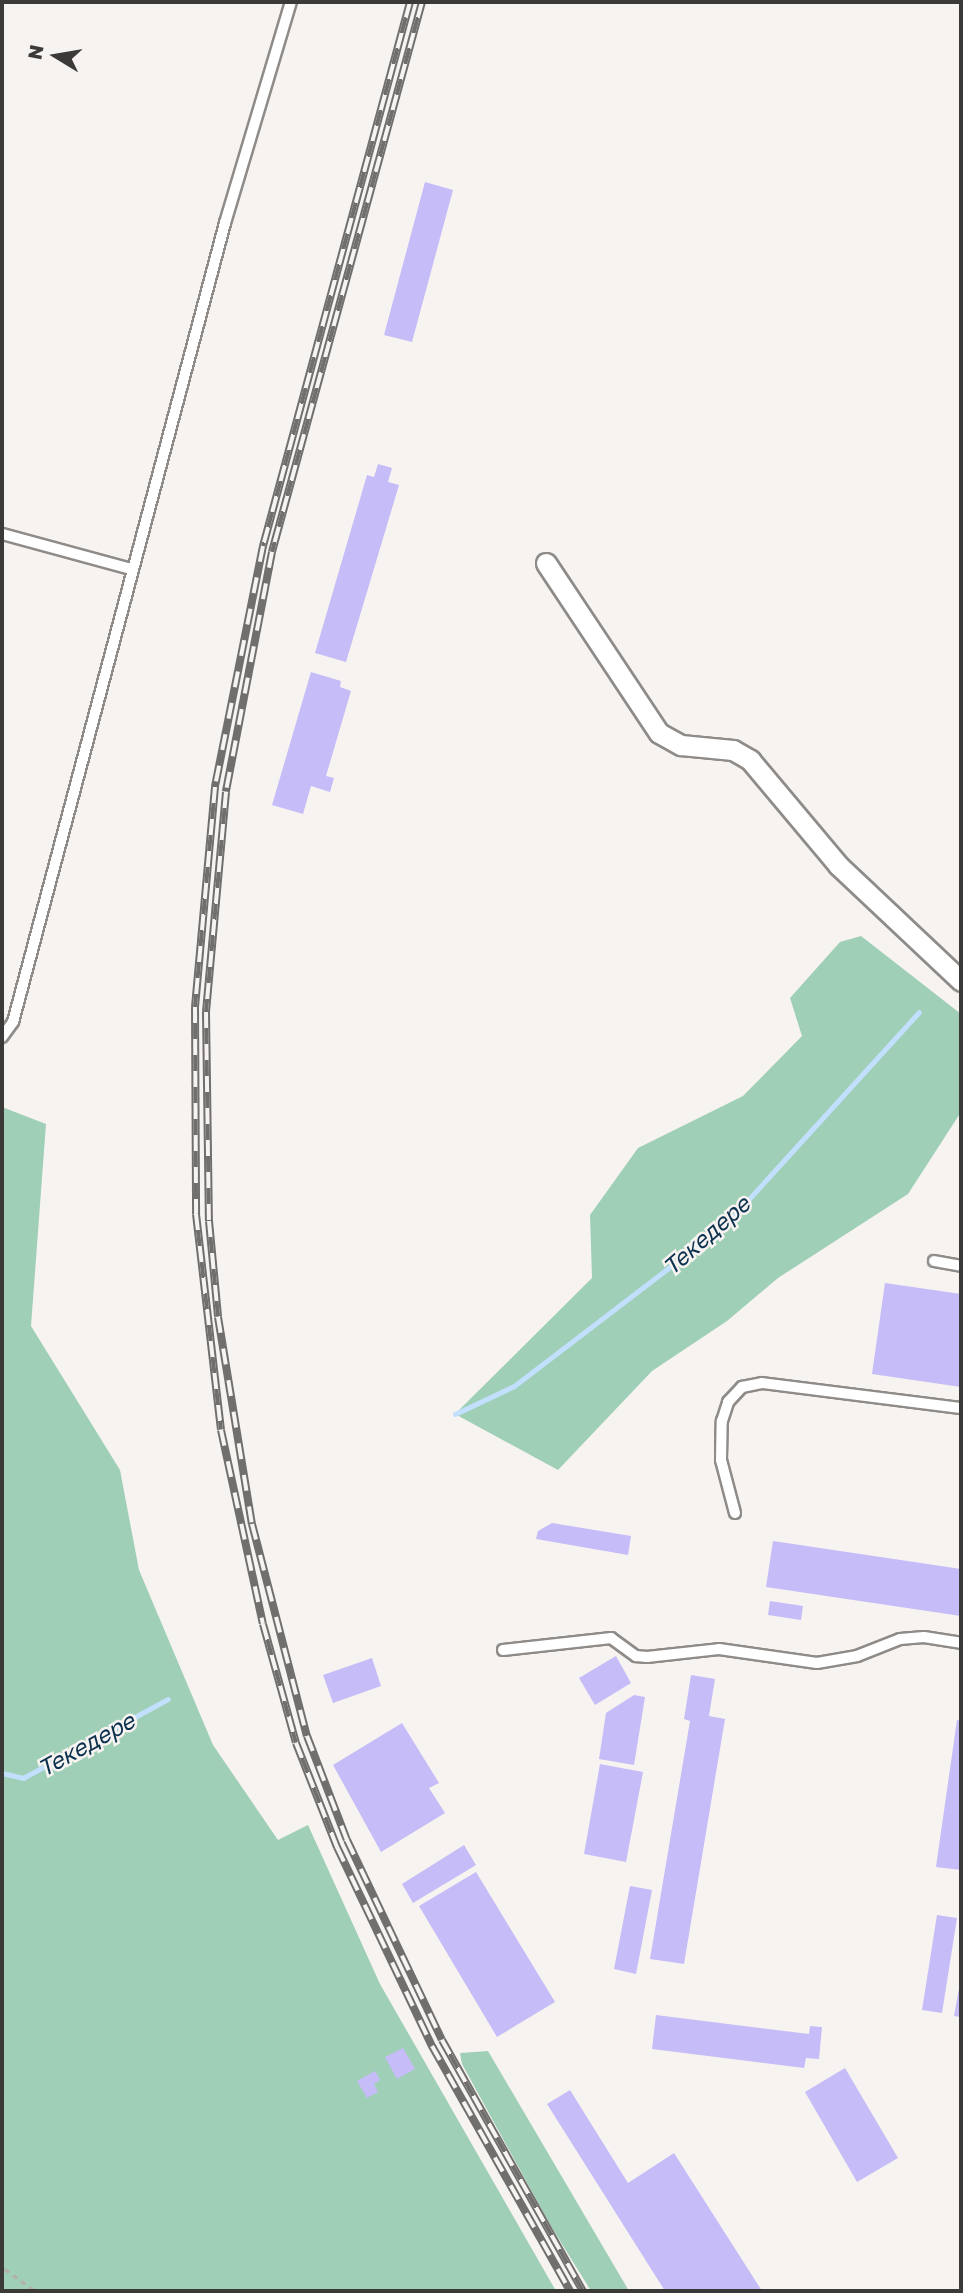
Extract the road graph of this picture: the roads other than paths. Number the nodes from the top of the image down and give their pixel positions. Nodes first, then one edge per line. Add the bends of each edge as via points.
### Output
1 (291, 2) edge
2 (2, 534) edge
3 (547, 563) dead end
4 (131, 569) junction
5 (961, 982) edge
6 (2, 1037) edge
7 (934, 1261) dead end
8 (961, 1266) edge
9 (961, 1408) edge
10 (735, 1513) dead end
11 (961, 1643) edge
12 (503, 1650) dead end

1 - 4 lane via 225,223
2 - 4 lane
3 - 5 street via 659,733 681,745 733,750 750,760 838,865
4 - 6 lane via 13,1022
7 - 8 lane
9 - 10 lane via 762,1383 742,1387 728,1402 722,1421 721,1460
11 - 12 lane via 900,1639 857,1656 817,1663 719,1649 636,1656 611,1638

